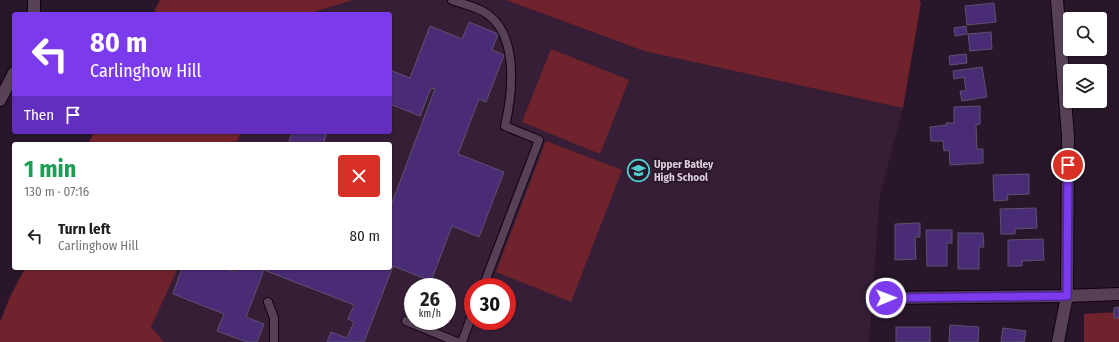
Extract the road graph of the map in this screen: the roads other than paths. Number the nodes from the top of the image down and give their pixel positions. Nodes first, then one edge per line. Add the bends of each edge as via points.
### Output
1 (34, 0) edge
2 (452, 0) edge
3 (1057, 0) edge
4 (34, 12) edge
5 (12, 77) edge
6 (0, 100) edge
7 (486, 278) edge
8 (1119, 294) edge
9 (1067, 296) junction
10 (886, 298) dead end
11 (268, 302) dead end
12 (428, 330) edge
13 (466, 330) edge
14 (274, 342) edge
15 (457, 342) edge
16 (462, 342) edge
17 (1058, 342) edge

1 - 4 street
2 - 7 lane via 484,12 497,22 504,32 511,65 510,108 505,126 539,140
3 - 9 street via 1068,136
5 - 6 street
8 - 9 street
9 - 10 street
9 - 17 street
11 - 14 lane via 274,318
12 - 15 lane
13 - 16 lane

